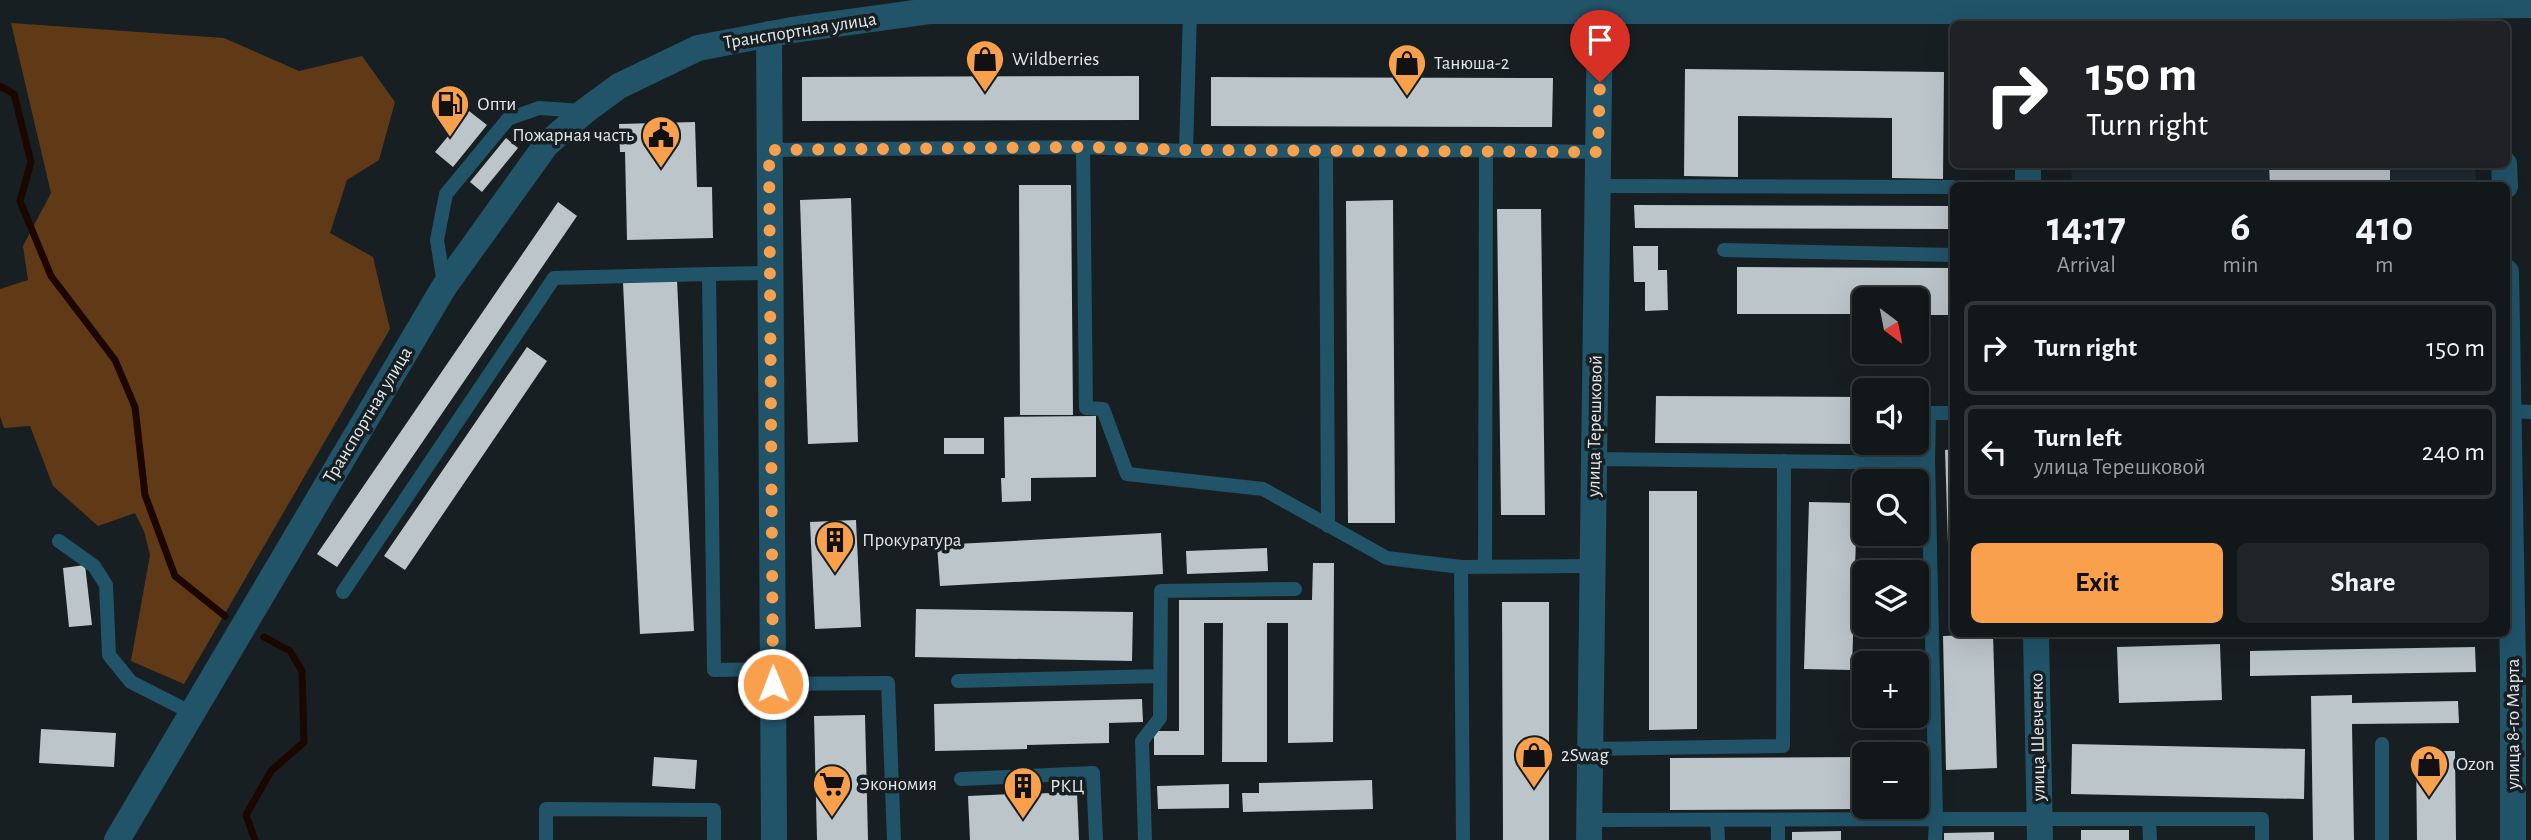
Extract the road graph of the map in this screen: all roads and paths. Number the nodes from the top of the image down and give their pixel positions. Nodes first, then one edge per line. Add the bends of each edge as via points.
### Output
1 (2277, 4) edge
2 (2531, 5) edge
3 (1597, 6) edge
4 (1936, 6) edge
5 (2490, 9) edge
6 (1190, 11) junction
7 (827, 12) edge
8 (2025, 18) edge
9 (769, 34) junction
10 (585, 111) junction
11 (1083, 147) junction
12 (769, 150) junction
13 (1186, 150) junction
14 (1486, 150) junction
15 (1326, 151) junction
16 (1598, 152) junction
17 (1598, 186) junction
18 (1950, 187) edge
19 (1724, 250) dead end
20 (1950, 255) edge
21 (770, 273) junction
22 (709, 274) junction
23 (444, 287) junction
24 (2510, 312) edge
25 (2520, 411) edge
26 (1950, 413) edge
27 (1928, 456) junction
28 (1594, 458) junction
29 (1784, 461) junction
30 (1328, 526) junction
31 (59, 541) dead end
32 (1593, 566) junction
33 (1461, 567) junction
34 (1485, 567) junction
35 (1295, 589) dead end
36 (343, 592) dead end
37 (2036, 637) edge
38 (773, 676) junction
39 (1160, 676) junction
40 (958, 681) dead end
41 (192, 713) junction
42 (2382, 744) dead end
43 (1590, 749) junction
44 (961, 779) dead end
45 (1936, 819) junction
46 (1717, 820) junction
47 (1778, 820) junction
48 (2149, 820) junction
49 (1589, 830) edge
50 (2039, 830) edge
51 (117, 840) edge
52 (546, 840) edge
53 (714, 840) edge
54 (774, 840) edge
55 (894, 840) edge
56 (1096, 840) edge
57 (1145, 840) edge
58 (1463, 840) edge
59 (1717, 840) edge
60 (1778, 840) edge
61 (1935, 840) edge
62 (2150, 840) edge
63 (2262, 840) edge
64 (2382, 840) edge
65 (2513, 840) edge

1 - 5 street, Транспортная улица
1 - 8 street, Транспортная улица
2 - 5 street, Транспортная улица
3 - 4 street, Транспортная улица
3 - 6 street, Транспортная улица
3 - 16 street, улица Терешковой
4 - 8 street, Транспортная улица
6 - 7 street, Транспортная улица
6 - 13 lane
7 - 9 street, Транспортная улица
9 - 10 street, Транспортная улица via 698,48 619,86
9 - 12 street
10 - 23 street, Транспортная улица via 546,145
10 - 23 lane via 539,108 508,119 446,194 437,240
11 - 12 lane
11 - 13 lane
11 - 30 lane via 1086,408 1103,409 1127,474 1263,489
12 - 21 street
13 - 15 lane
14 - 15 lane
14 - 16 lane
14 - 34 lane
15 - 30 lane
16 - 17 street, улица Терешковой
17 - 18 lane
17 - 28 street, улица Терешковой
19 - 20 lane
21 - 22 lane
21 - 38 street
22 - 36 lane via 554,278
22 - 38 lane via 714,670
23 - 41 street, Транспортная улица
24 - 25 street, улица 8-го Марта
25 - 65 street, улица 8-го Марта
26 - 27 lane via 1929,412
27 - 29 lane via 1928,463
27 - 45 lane
28 - 29 lane
28 - 32 street, улица Терешковой
29 - 43 lane via 1783,746
30 - 33 lane via 1387,558
31 - 41 lane via 94,566 106,585 109,655 131,682
32 - 34 lane
32 - 43 street, улица Терешковой
33 - 34 lane
33 - 58 lane
35 - 39 lane via 1161,591
37 - 50 street, улица Шевченко
38 - 54 street
38 - 55 lane via 888,683
39 - 40 lane
39 - 57 lane via 1160,718 1142,741
41 - 51 street, Транспортная улица
42 - 64 lane
43 - 49 street, улица Терешковой
44 - 56 lane via 1093,773
45 - 47 lane
45 - 50 lane
45 - 61 lane
46 - 47 lane
46 - 49 lane
46 - 59 lane
47 - 60 lane
48 - 50 lane
48 - 62 lane
48 - 63 lane via 2262,819
52 - 53 lane via 546,809 715,810

